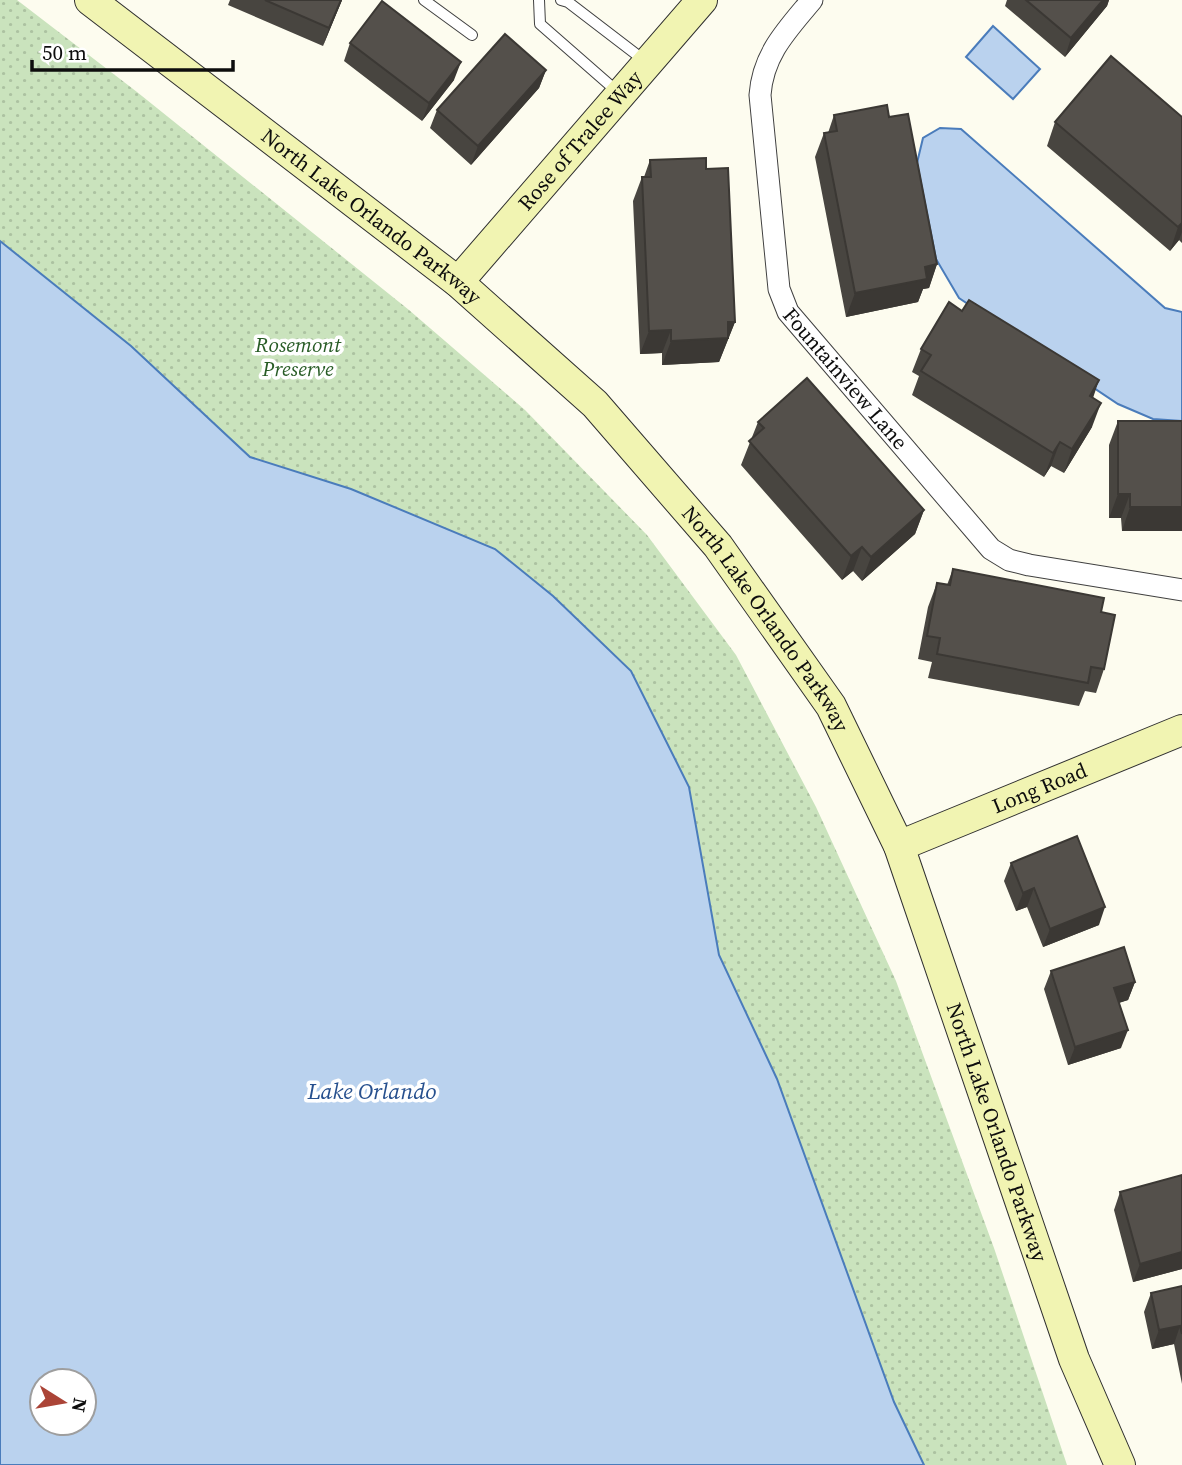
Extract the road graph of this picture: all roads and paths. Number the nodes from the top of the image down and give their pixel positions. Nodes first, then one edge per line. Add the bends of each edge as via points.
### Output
1 (90, 0) edge
2 (424, 0) edge
3 (539, 0) edge
4 (561, 0) edge
5 (702, 0) edge
6 (812, 0) edge
7 (472, 35) dead end
8 (647, 63) junction
9 (620, 94) junction
10 (458, 282) junction
11 (1182, 590) edge
12 (1182, 730) edge
13 (899, 846) junction
14 (1120, 1465) edge

1 - 10 street, North Lake Orlando Parkway
2 - 7 lane
3 - 9 lane via 540,24
4 - 8 lane
5 - 8 street, Rose of Tralee Way
6 - 11 street, Fountainview Lane via 775,45 761,76 779,289 788,312 991,549 1028,565
8 - 9 street, Rose of Tralee Way
9 - 10 street, Rose of Tralee Way
10 - 13 street, North Lake Orlando Parkway via 595,404 718,545 831,706
12 - 13 street, Long Road
13 - 14 street, North Lake Orlando Parkway via 1074,1359

